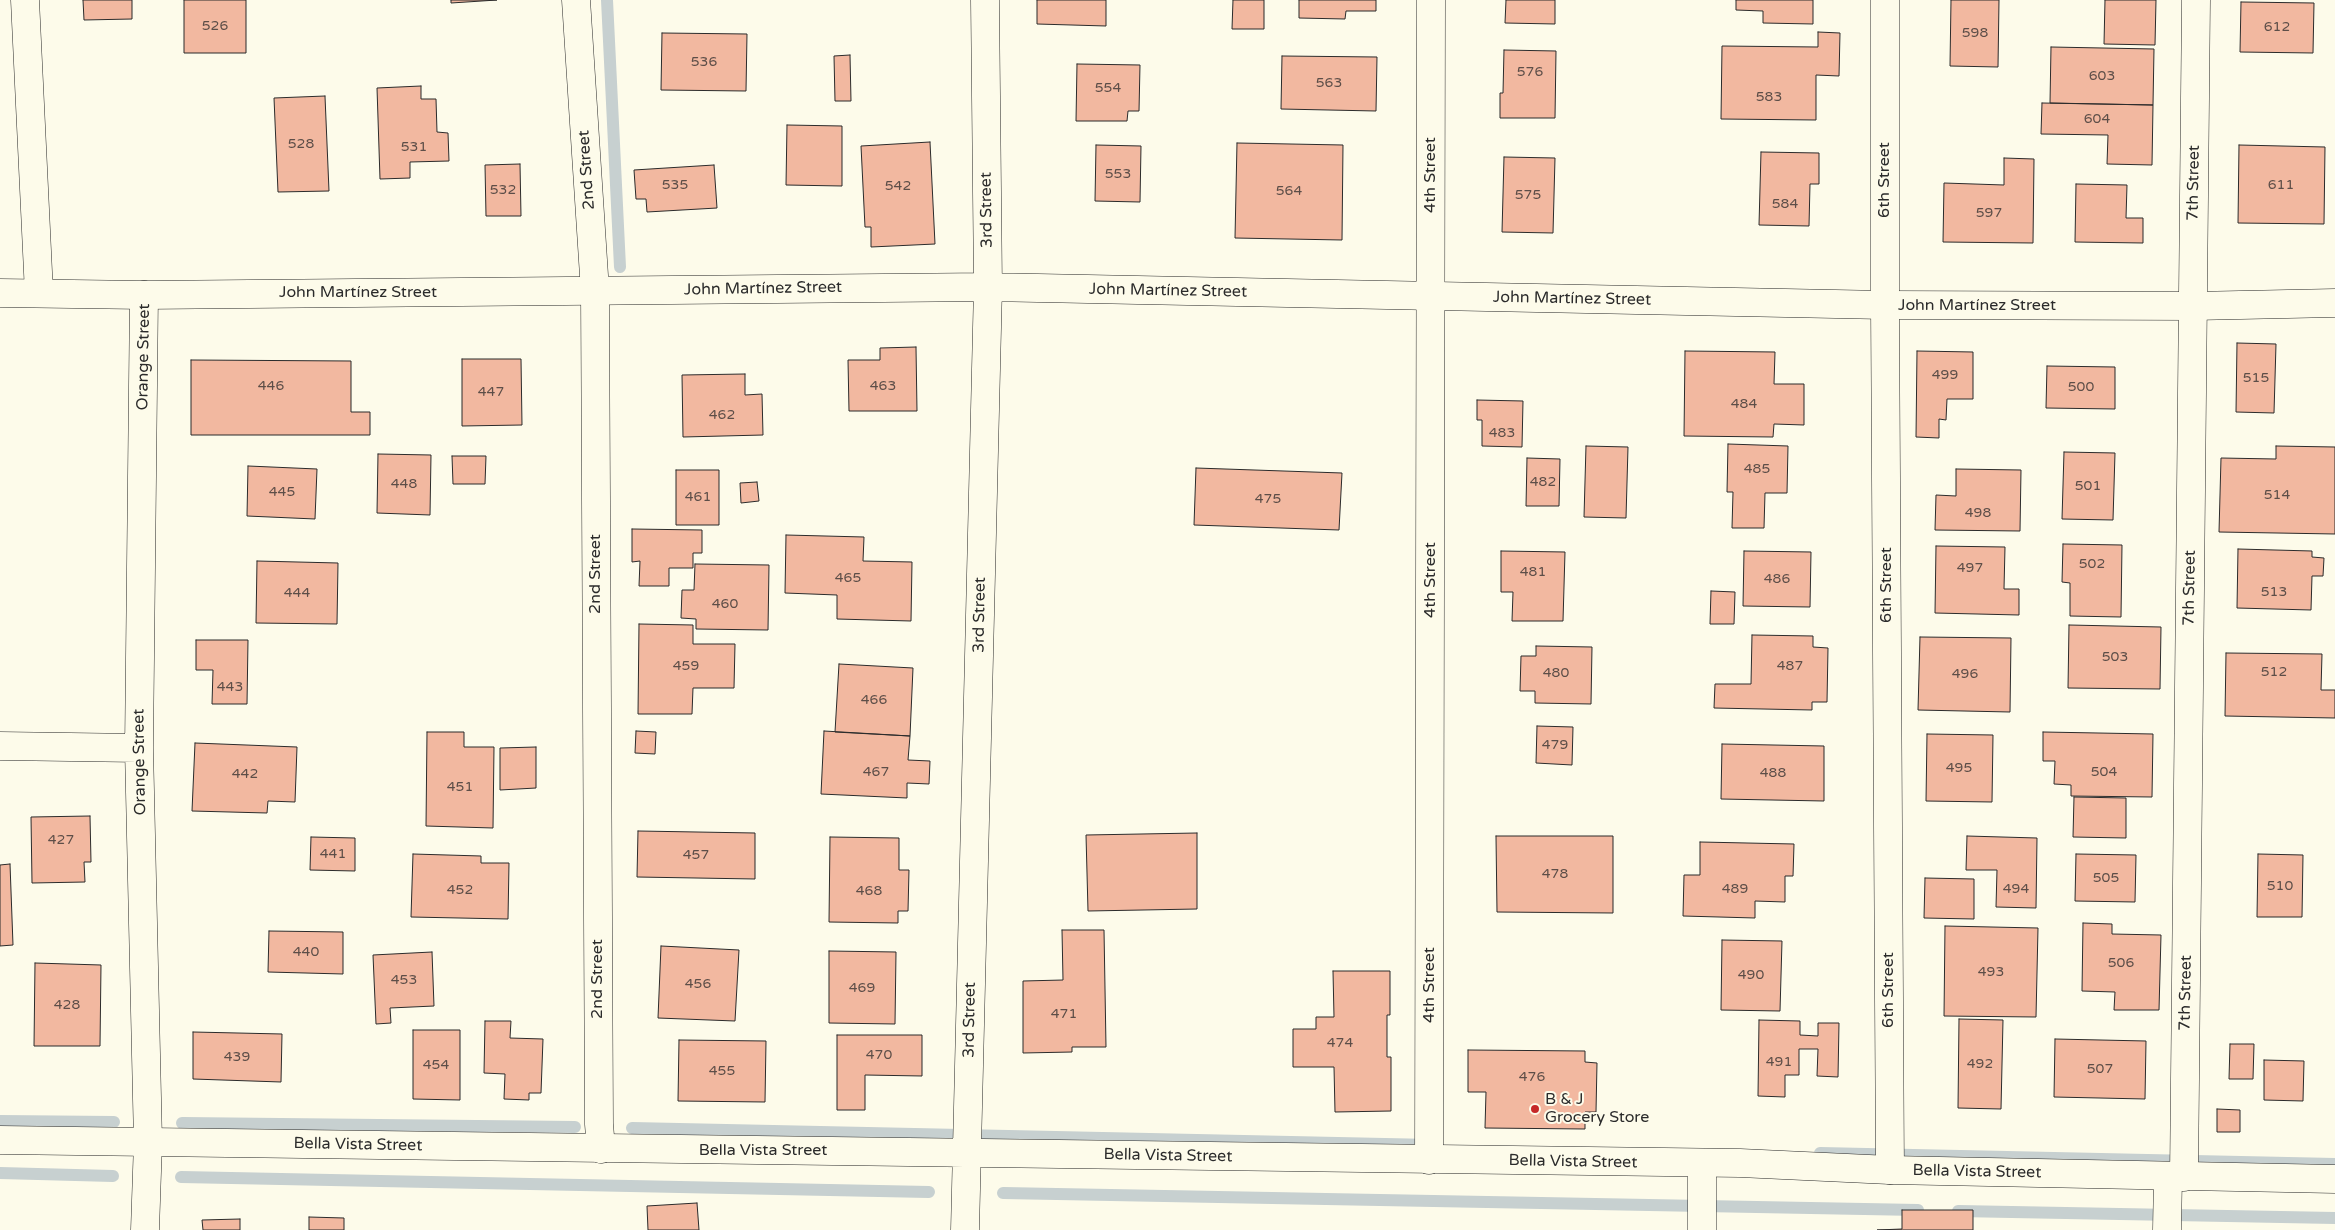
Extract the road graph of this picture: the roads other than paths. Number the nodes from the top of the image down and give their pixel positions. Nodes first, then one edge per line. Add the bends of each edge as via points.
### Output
1 (25, 0) edge
2 (576, 0) edge
3 (985, 0) edge
4 (1431, 0) edge
5 (1885, 0) edge
6 (2196, 0) edge
7 (988, 287) junction
8 (595, 291) junction
9 (0, 293) edge
10 (39, 293) junction
11 (144, 295) junction
12 (1432, 296) junction
13 (2335, 303) edge
14 (1884, 305) junction
15 (2193, 306) junction
16 (0, 746) edge
17 (139, 748) junction
18 (0, 1140) edge
19 (148, 1142) junction
20 (601, 1149) junction
21 (967, 1152) junction
22 (1429, 1160) junction
23 (1702, 1164) junction
24 (1890, 1170) junction
25 (2176, 1177) junction
26 (2335, 1180) edge
27 (145, 1230) edge
28 (965, 1230) edge
29 (1702, 1230) edge
30 (2167, 1230) edge

1 - 10 street
2 - 8 street, 2nd Street
3 - 7 street, 3rd Street
4 - 12 street, 4th Street
5 - 14 street, 6th Street
6 - 15 street, 7th Street
7 - 8 street, John Martínez Street
7 - 12 street, John Martínez Street
7 - 21 street, 3rd Street
8 - 11 street, John Martínez Street
8 - 20 street, 2nd Street via 598,1124
9 - 10 street, John Martínez Street
10 - 11 street, John Martínez Street
11 - 17 street, Orange Street
12 - 14 street, John Martínez Street
12 - 22 street, 4th Street
13 - 15 street, John Martínez Street
14 - 15 street, John Martínez Street
14 - 24 street, 6th Street
15 - 25 street, 7th Street
16 - 17 street
17 - 19 street, Orange Street
18 - 19 street, Bella Vista Street
19 - 20 street, Bella Vista Street
19 - 27 street, Orange Street
20 - 21 street, Bella Vista Street
21 - 22 street, Bella Vista Street
21 - 28 street, 3rd Street
22 - 23 street, Bella Vista Street
23 - 24 street, Bella Vista Street
23 - 29 street
24 - 25 street, Bella Vista Street
25 - 26 street, Bella Vista Street
25 - 30 street, 7th Street

